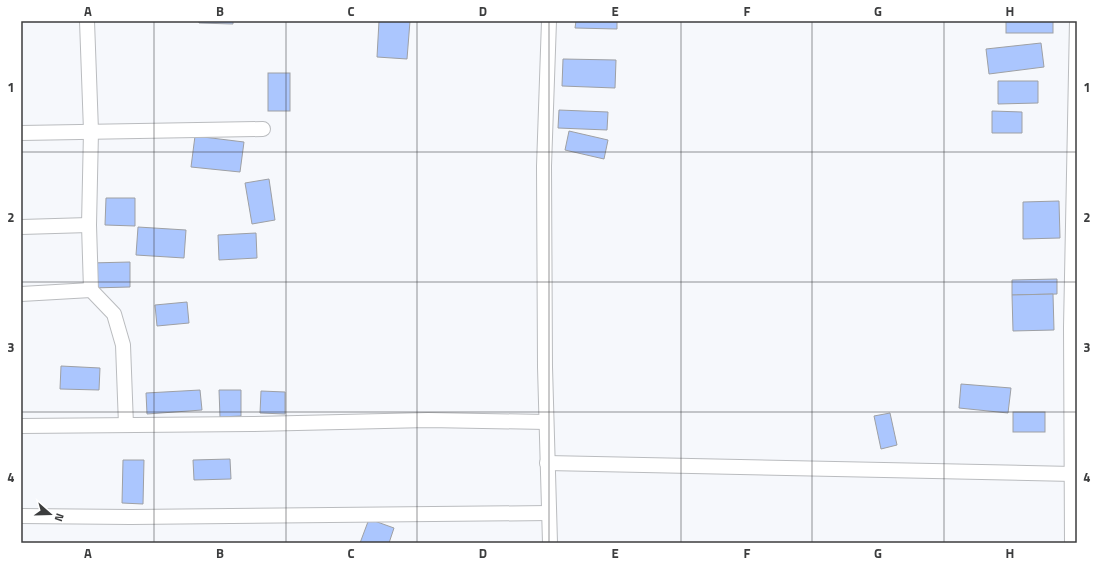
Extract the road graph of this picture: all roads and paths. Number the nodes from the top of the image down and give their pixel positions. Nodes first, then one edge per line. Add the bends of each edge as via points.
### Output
1 (87, 21) edge
2 (549, 21) edge
3 (1077, 21) edge
4 (263, 129) dead end
5 (91, 131) junction
6 (21, 133) edge
7 (89, 225) junction
8 (21, 227) edge
9 (91, 290) junction
10 (21, 294) edge
11 (546, 422) junction
12 (126, 425) junction
13 (21, 426) edge
14 (547, 464) junction
15 (1073, 474) junction
16 (548, 513) junction
17 (21, 516) edge
18 (550, 543) edge
19 (1072, 543) edge

1 - 5 street
2 - 11 street via 544,166
3 - 15 street via 1072,328
4 - 5 street
5 - 6 street
5 - 7 street
7 - 8 street
7 - 9 street
9 - 10 street
9 - 12 street via 114,314 123,345
11 - 12 street via 428,420
11 - 14 street
12 - 13 street
14 - 15 street
14 - 16 street
15 - 19 street
16 - 17 street
16 - 18 street

